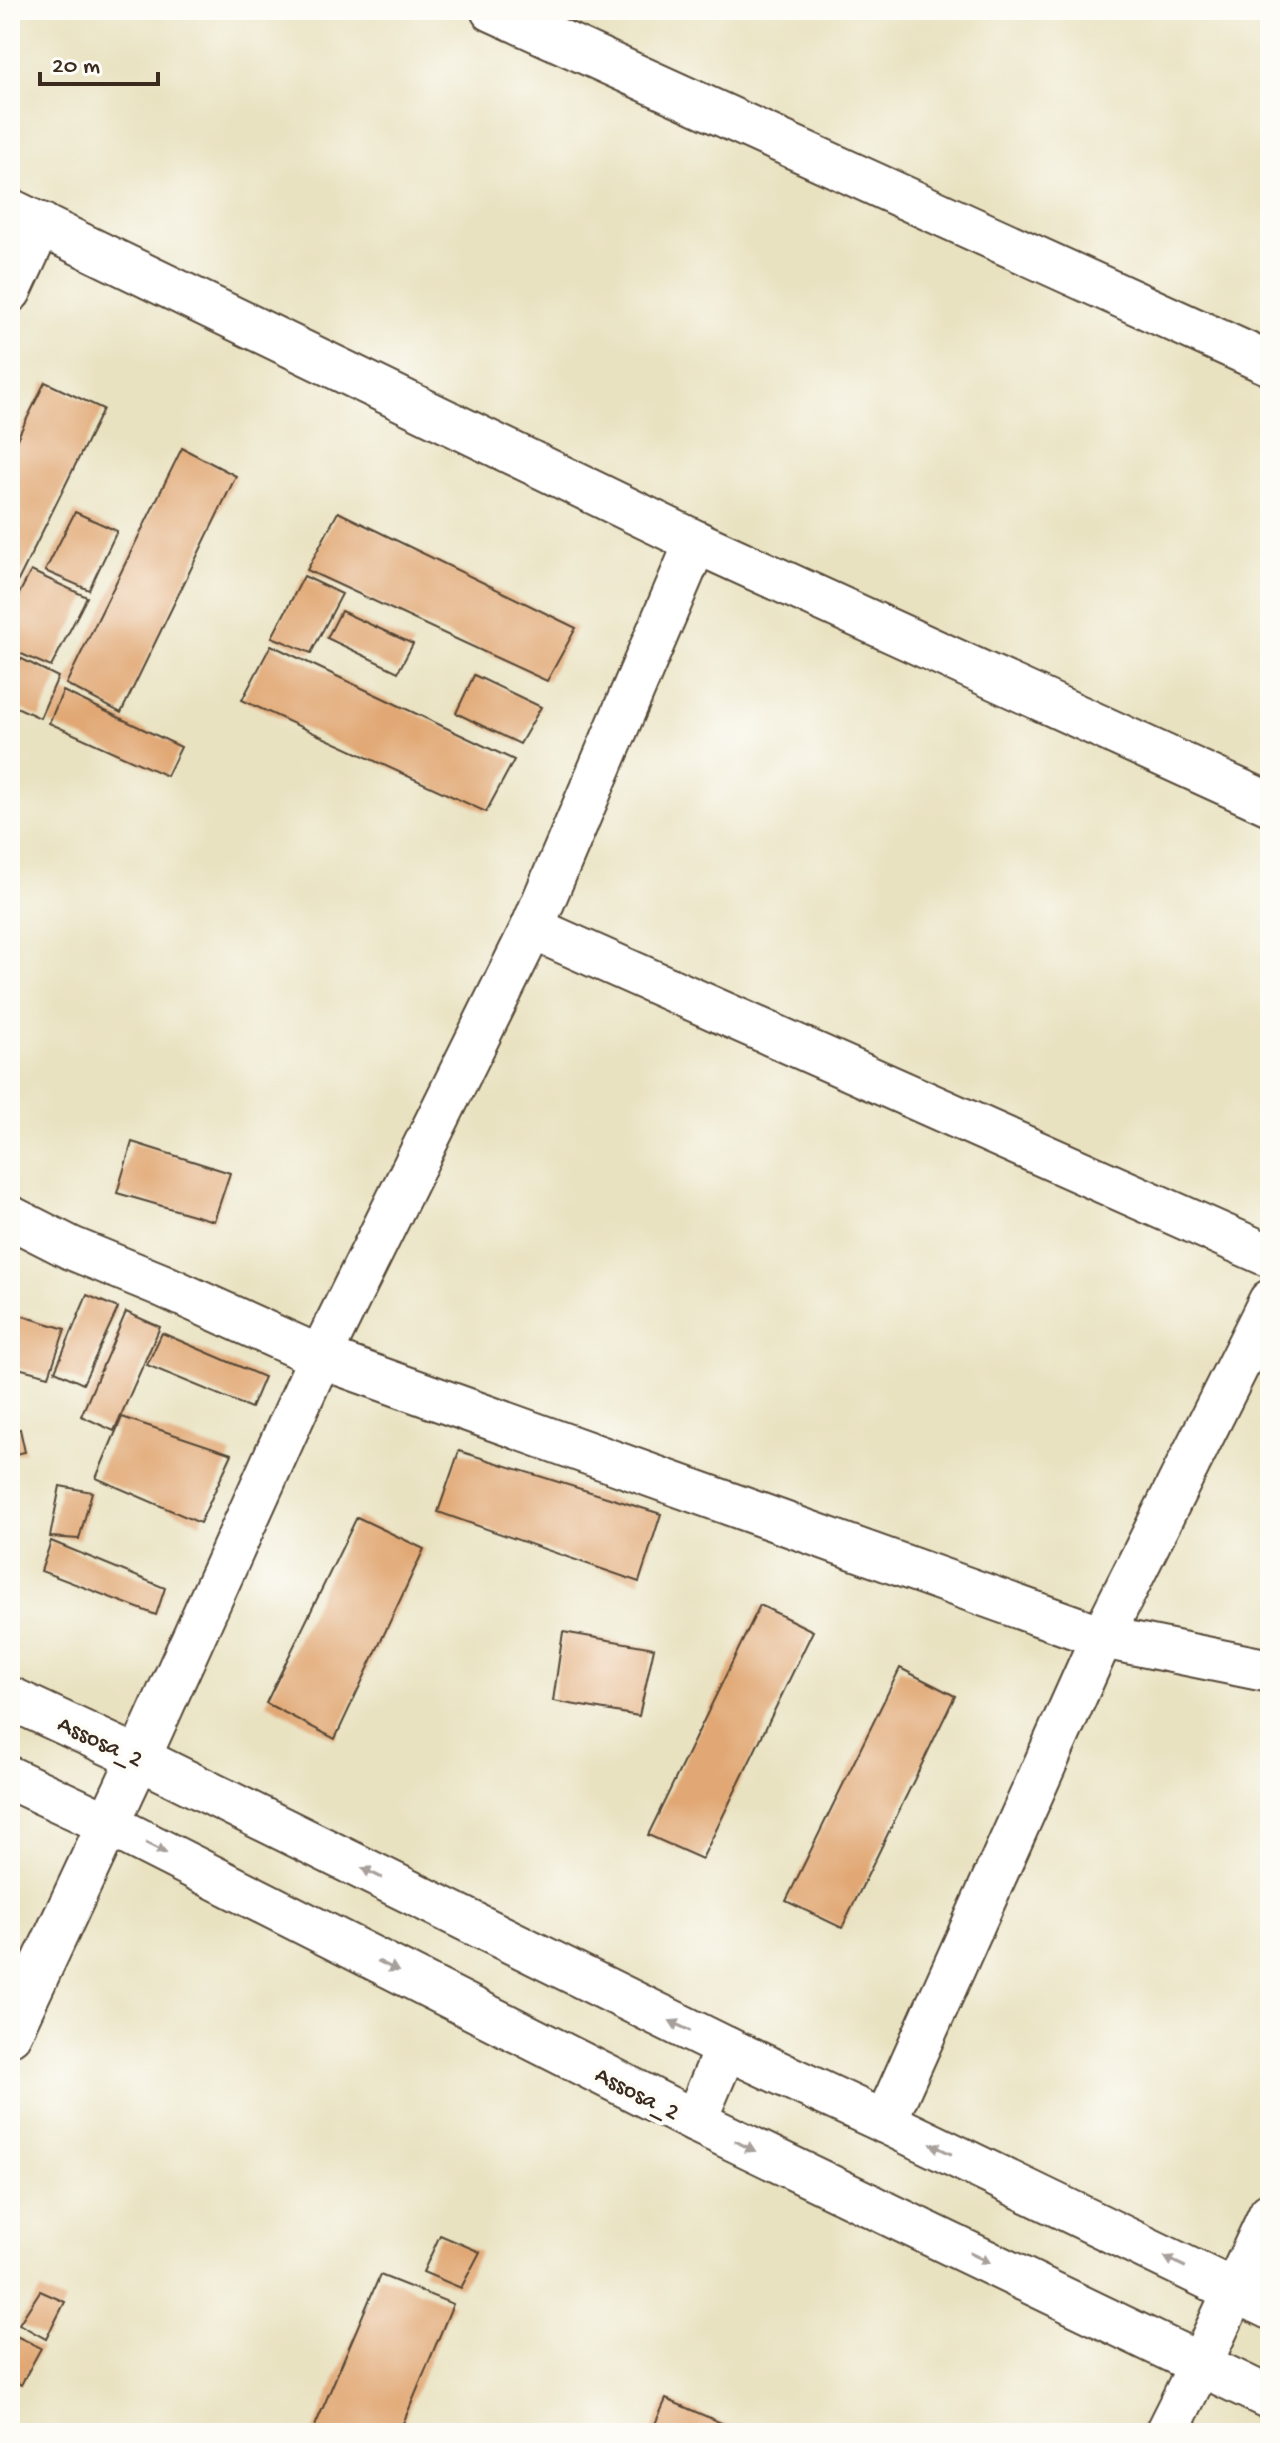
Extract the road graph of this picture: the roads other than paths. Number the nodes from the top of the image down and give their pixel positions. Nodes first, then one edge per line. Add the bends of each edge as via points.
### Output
1 (492, 10) edge
2 (25, 217) edge
3 (10, 291) edge
4 (1270, 364) edge
5 (696, 542) junction
6 (1270, 804) edge
7 (532, 928) junction
8 (10, 1217) edge
9 (1270, 1256) edge
10 (1270, 1301) edge
11 (320, 1357) junction
12 (1102, 1637) junction
13 (1270, 1671) edge
14 (10, 1698) edge
15 (139, 1758) junction
16 (10, 1778) edge
17 (108, 1824) junction
18 (10, 2034) edge
19 (726, 2048) junction
20 (695, 2121) junction
21 (885, 2122) junction
22 (1270, 2214) edge
23 (1252, 2300) edge
24 (1200, 2365) junction
25 (1270, 2398) edge
26 (1166, 2433) edge

1 - 4 street
2 - 3 street
2 - 5 street
5 - 6 street
5 - 7 street
7 - 9 street
7 - 11 street
8 - 11 street
10 - 12 street
11 - 12 street
11 - 15 street
12 - 13 street
12 - 21 street
14 - 15 street, Assosa_2
15 - 17 street
19 -> 15 street, Assosa_2
16 - 17 street, Assosa_2
17 - 18 street
17 -> 20 street, Assosa_2
19 - 20 street
19 - 21 street, Assosa_2
20 -> 24 street, Assosa_2
23 -> 21 street, Assosa_2
22 - 23 street
23 - 24 street
24 - 25 street, Assosa_2
24 - 26 street

